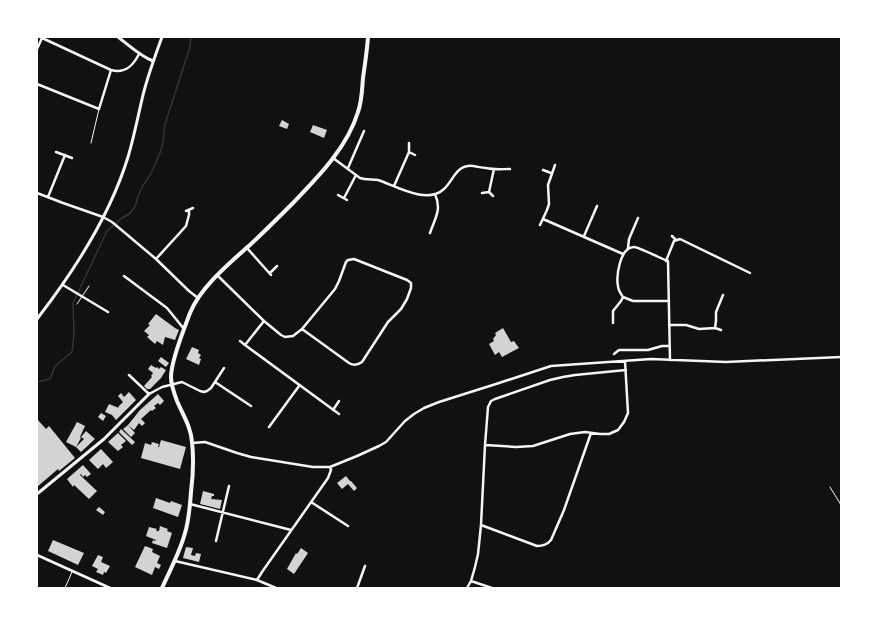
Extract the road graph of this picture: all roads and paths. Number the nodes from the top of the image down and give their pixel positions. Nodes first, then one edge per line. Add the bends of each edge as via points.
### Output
1 (41, 37) edge
2 (118, 37) edge
3 (162, 37) edge
4 (368, 37) edge
5 (37, 49) edge
6 (139, 54) junction
7 (154, 61) junction
8 (111, 70) junction
9 (37, 84) edge
10 (99, 109) junction
11 (364, 130) dead end
12 (91, 143) dead end
13 (409, 143) dead end
14 (56, 152) dead end
15 (409, 152) junction
16 (65, 155) junction
17 (415, 155) dead end
18 (72, 158) dead end
19 (333, 158) junction
20 (554, 165) dead end
21 (348, 168) junction
22 (494, 169) junction
23 (510, 169) dead end
24 (543, 170) dead end
25 (552, 173) junction
26 (356, 175) junction
27 (394, 186) junction
28 (489, 192) junction
29 (37, 193) edge
30 (482, 193) dead end
31 (435, 194) junction
32 (338, 195) dead end
33 (494, 196) dead end
34 (48, 197) junction
35 (597, 206) dead end
36 (193, 208) dead end
37 (103, 217) junction
38 (638, 218) dead end
39 (543, 219) junction
40 (540, 225) dead end
41 (430, 234) dead end
42 (584, 236) junction
43 (672, 236) dead end
44 (676, 240) junction
45 (246, 248) junction
46 (628, 248) junction
47 (623, 254) junction
48 (156, 259) junction
49 (666, 261) junction
50 (277, 266) dead end
51 (750, 273) dead end
52 (124, 276) dead end
53 (218, 276) junction
54 (63, 285) junction
55 (88, 286) dead end
56 (723, 295) dead end
57 (81, 296) junction
58 (622, 297) junction
59 (198, 298) junction
60 (669, 301) junction
61 (77, 304) dead end
62 (108, 312) dead end
63 (37, 319) edge
64 (264, 321) junction
65 (613, 323) dead end
66 (669, 325) junction
67 (302, 328) junction
68 (715, 328) junction
69 (184, 330) junction
70 (721, 330) dead end
71 (240, 341) dead end
72 (245, 345) junction
73 (669, 346) junction
74 (614, 354) dead end
75 (841, 357) edge
76 (670, 360) junction
77 (625, 361) junction
78 (224, 368) dead end
79 (626, 370) junction
80 (129, 375) dead end
81 (215, 382) junction
82 (172, 384) junction
83 (299, 386) junction
84 (149, 394) junction
85 (339, 401) dead end
86 (251, 406) dead end
87 (334, 410) junction
88 (338, 414) dead end
89 (269, 427) dead end
90 (591, 433) junction
91 (192, 443) junction
92 (485, 445) junction
93 (330, 467) junction
94 (229, 486) dead end
95 (830, 487) dead end
96 (37, 494) edge
97 (311, 502) junction
98 (190, 504) junction
99 (841, 505) edge
100 (223, 513) junction
101 (348, 526) dead end
102 (482, 526) junction
103 (291, 530) junction
104 (216, 541) dead end
105 (37, 555) edge
106 (175, 561) junction
107 (365, 566) dead end
108 (73, 572) junction
109 (258, 580) junction
110 (471, 581) junction
111 (65, 588) edge
112 (110, 588) edge
113 (162, 588) edge
114 (276, 588) edge
115 (357, 588) edge
116 (467, 588) edge
117 (492, 588) edge

1 - 5 street
1 - 8 street
2 - 6 street
3 - 7 street
4 - 19 main road via 358,112 350,132
6 - 7 street
6 - 8 street via 133,64 125,70
7 - 37 street via 128,158
8 - 10 street
9 - 10 street
10 - 12 lane
11 - 21 street
13 - 15 street
14 - 16 street
15 - 17 street
15 - 27 street
16 - 18 street
16 - 34 street
19 - 21 street
19 - 45 main road via 304,192
20 - 25 street
21 - 26 street
22 - 23 street
22 - 28 street
22 - 31 street via 467,166 460,169 443,190
24 - 25 street
25 - 39 street via 548,185 549,204
26 - 27 street via 365,180 378,180
26 - 32 street via 345,199
27 - 31 street via 422,196
28 - 30 street
28 - 33 street
29 - 34 street
31 - 41 street via 439,209
34 - 37 street
35 - 42 street
36 - 48 street via 187,210 189,216 186,226
37 - 48 street
37 - 54 street
38 - 46 street
39 - 40 street
39 - 42 street
42 - 47 street
43 - 44 street
44 - 49 street
44 - 51 street via 682,240
45 - 50 street via 270,274
45 - 53 main road
46 - 47 street
46 - 49 street via 635,247
47 - 58 street via 617,278
48 - 59 street
49 - 60 street
52 - 69 street via 167,308
53 - 59 main road
53 - 64 street
54 - 57 street
54 - 63 street
55 - 57 lane
56 - 68 street via 716,312
57 - 61 lane
57 - 62 street
58 - 60 street via 633,300
58 - 65 street via 613,311
59 - 69 main road
60 - 66 street
64 - 67 street via 285,337 293,336
64 - 72 street
66 - 68 street via 686,325 699,329
66 - 73 street
67 - 67 street via 335,289 348,260 354,259 407,280 412,288 404,304 388,322 362,362 357,365 349,363
68 - 70 street
69 - 82 main road via 172,368
71 - 72 street
72 - 83 street
73 - 74 street via 648,350 619,350
73 - 76 street
75 - 76 street via 726,362
76 - 77 street
77 - 79 street
77 - 93 street via 551,366 439,402 414,414 386,442
78 - 81 street
79 - 90 street via 628,413 624,422 618,430 609,434
79 - 92 street via 550,380 495,399 488,407
80 - 84 street
81 - 82 street via 204,392 182,382
81 - 86 street
82 - 84 street via 162,386
82 - 91 main road via 191,431
83 - 87 street
83 - 89 street
84 - 96 street via 104,439
85 - 87 street
87 - 88 street
90 - 92 street via 578,432 533,446
90 - 102 street via 564,510 548,543 537,546
91 - 93 street via 209,443 251,457 313,467
91 - 98 main road via 193,478
92 - 102 street
93 - 97 street via 328,478
94 - 100 street
95 - 99 path
97 - 101 street
97 - 103 street
98 - 100 street
98 - 106 main road via 185,534
100 - 103 street
100 - 104 street
102 - 110 street
103 - 109 street
105 - 108 street
106 - 109 street
106 - 113 main road
107 - 115 street
108 - 111 lane
108 - 112 street
109 - 114 street
110 - 116 street
110 - 117 street

